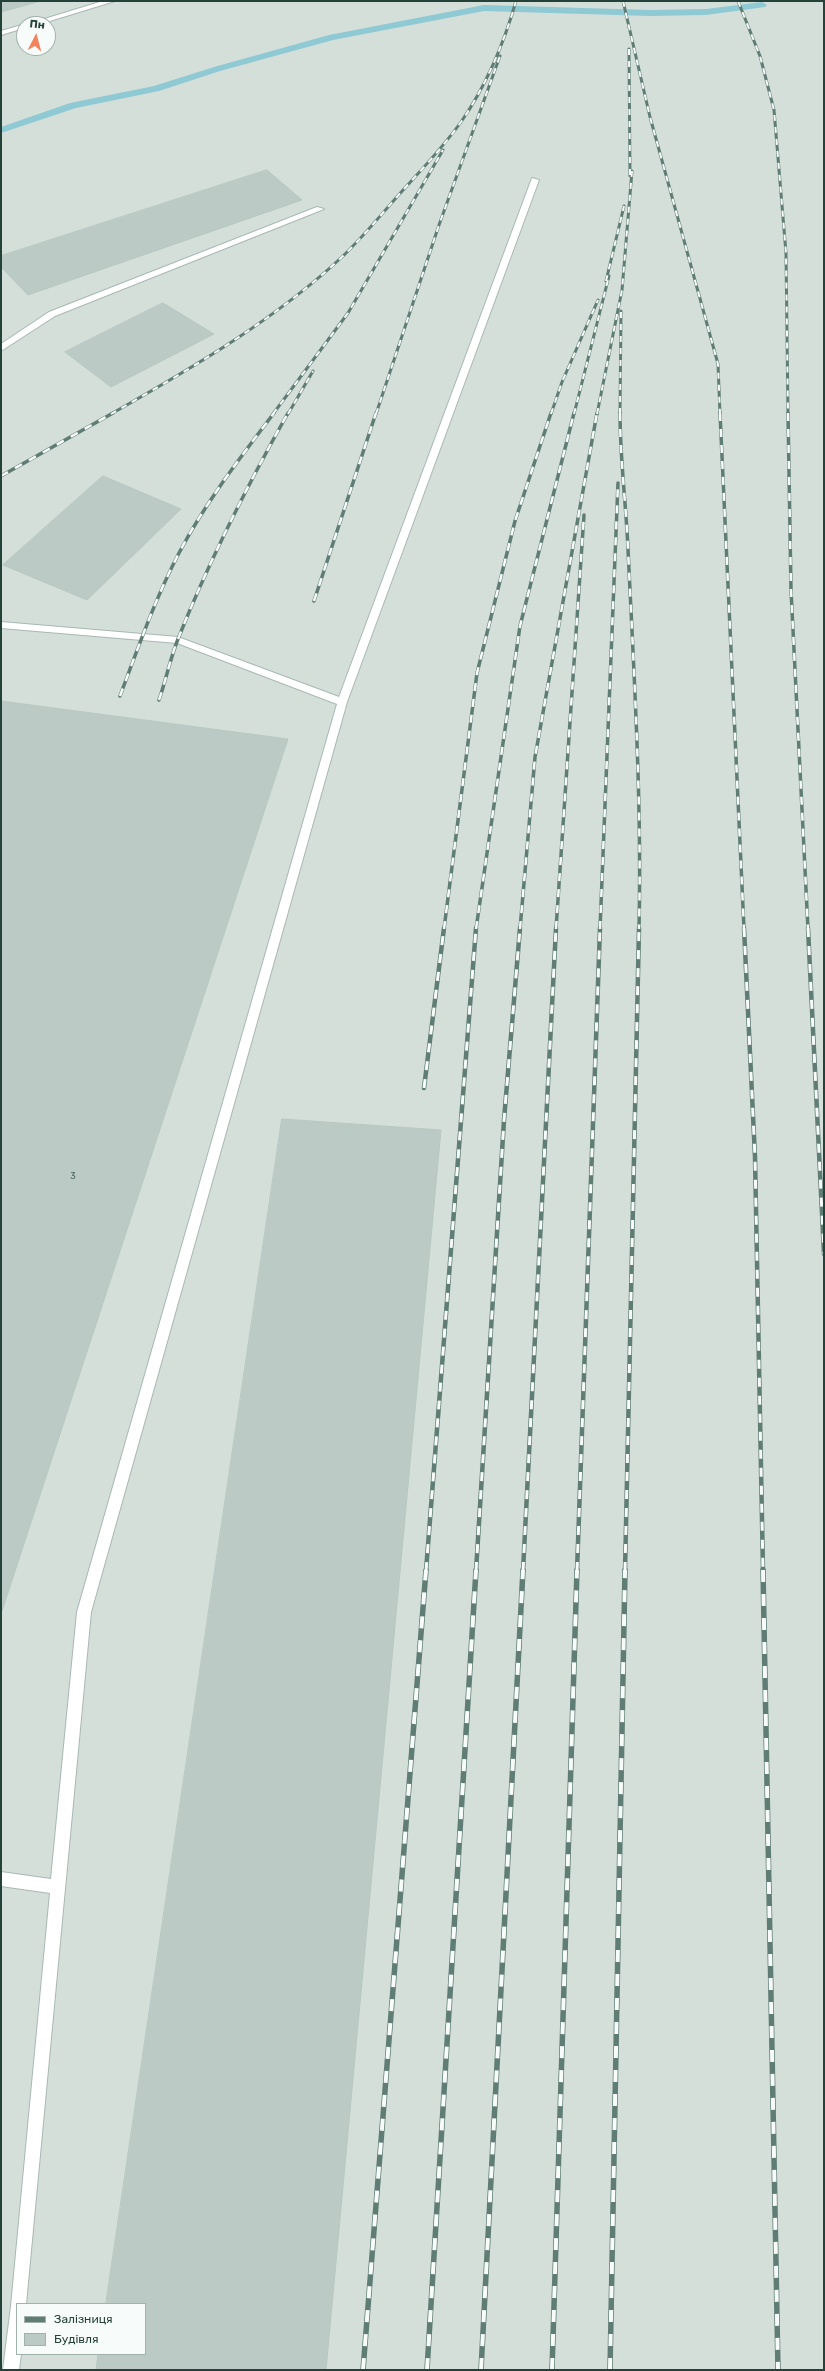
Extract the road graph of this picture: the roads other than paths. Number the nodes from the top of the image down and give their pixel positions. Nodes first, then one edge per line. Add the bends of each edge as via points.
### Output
1 (111, 1) edge
2 (56, 17) edge
3 (16, 28) edge
4 (1, 33) edge
5 (535, 180) dead end
6 (320, 209) dead end
7 (1, 348) edge
8 (1, 625) edge
9 (342, 702) junction
10 (1, 1879) edge
11 (58, 1887) junction
12 (18, 2303) edge
13 (16, 2321) edge
14 (11, 2370) edge

1 - 2 lane
3 - 4 lane
5 - 9 lane
6 - 7 lane via 52,314
8 - 9 lane via 178,640
9 - 11 lane via 84,1612
10 - 11 lane
11 - 12 lane
13 - 14 lane

